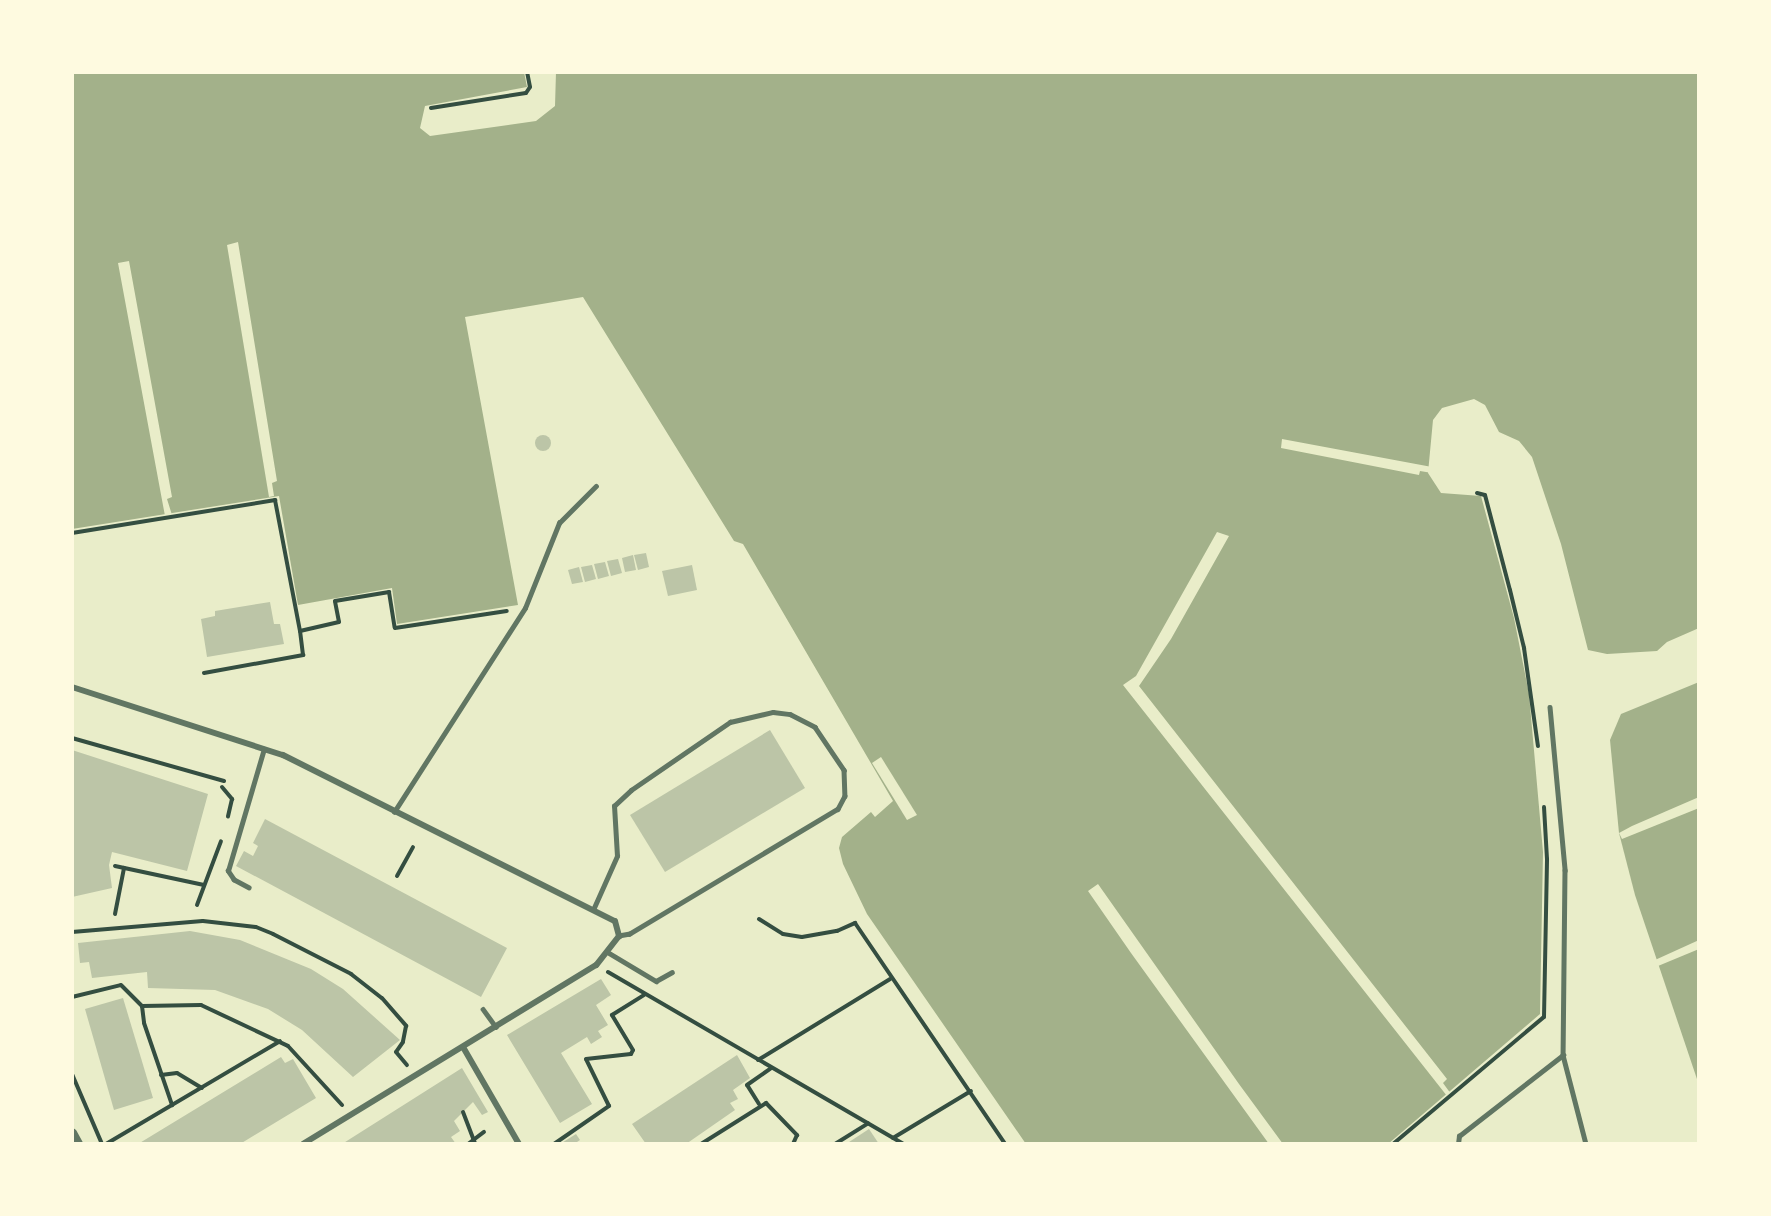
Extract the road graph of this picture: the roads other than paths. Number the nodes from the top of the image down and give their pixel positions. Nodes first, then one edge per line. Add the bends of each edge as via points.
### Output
1 (596, 486) dead end
2 (72, 687) edge
3 (1550, 707) dead end
4 (264, 750) junction
5 (394, 812) junction
6 (249, 888) dead end
7 (593, 910) junction
8 (620, 936) junction
9 (609, 953) junction
10 (672, 972) dead end
11 (483, 1009) dead end
12 (496, 1027) junction
13 (463, 1047) junction
14 (1563, 1055) junction
15 (72, 1133) edge
16 (78, 1144) edge
17 (303, 1144) edge
18 (519, 1144) edge
19 (1458, 1144) edge
20 (1586, 1144) edge

1 - 5 lane via 560,523 525,608
2 - 4 street
3 - 14 lane via 1565,870
4 - 5 street via 321,772
4 - 6 lane via 228,871 234,880
5 - 7 street
7 - 8 street via 615,921
7 - 8 lane via 617,856 614,807 631,790 730,723 774,712 790,714 815,727 844,770 845,796 838,809 630,934
8 - 9 street
9 - 10 lane via 656,981
9 - 12 street
11 - 12 lane
12 - 13 street
13 - 17 street
13 - 18 street
14 - 19 lane via 1459,1136
14 - 20 lane
15 - 16 street

